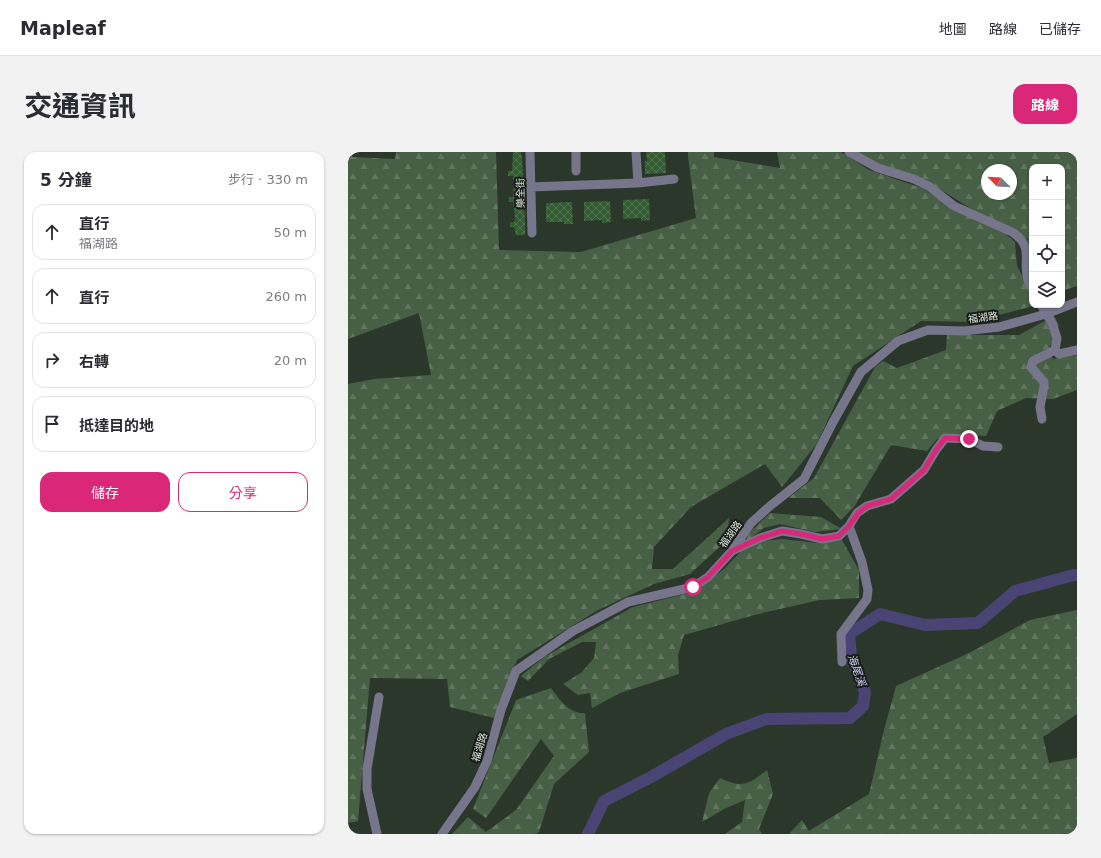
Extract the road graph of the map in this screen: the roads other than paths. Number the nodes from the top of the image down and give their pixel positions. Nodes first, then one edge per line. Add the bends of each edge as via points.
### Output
1 (530, 152) edge
2 (576, 152) edge
3 (636, 152) edge
4 (849, 152) edge
5 (576, 171) dead end
6 (674, 179) dead end
7 (638, 183) junction
8 (530, 187) junction
9 (532, 233) dead end
10 (1029, 282) edge
11 (1077, 302) edge
12 (1043, 308) edge
13 (1046, 314) junction
14 (1055, 350) junction
15 (1077, 350) edge
16 (1042, 419) dead end
17 (998, 448) dead end
18 (849, 526) junction
19 (732, 551) junction
20 (842, 662) dead end
21 (379, 697) dead end
22 (377, 834) edge
23 (442, 834) edge

1 - 8 street, 樂全街
2 - 5 street
3 - 7 street
4 - 10 street via 878,168 930,187 954,206 1019,237 1026,246
6 - 7 street
7 - 8 street
8 - 9 street, 樂全街
11 - 13 street, 福湖路
12 - 13 street
13 - 14 street via 1057,338
13 - 19 street, 福湖路 via 999,327 964,331 928,330 898,341 861,372 804,479 751,523
14 - 15 street via 1059,354
14 - 16 street via 1033,362 1031,367 1044,382 1040,407
17 - 18 street via 983,446 969,439 945,438 924,470 891,499 867,506 858,513
18 - 19 street via 839,536 822,539 782,531
18 - 20 street via 862,562 868,590 867,599 841,634
19 - 23 street, 福湖路 via 708,577 693,587 628,602 573,631 516,671 500,710 487,761 475,787
21 - 22 street via 367,768 367,789

